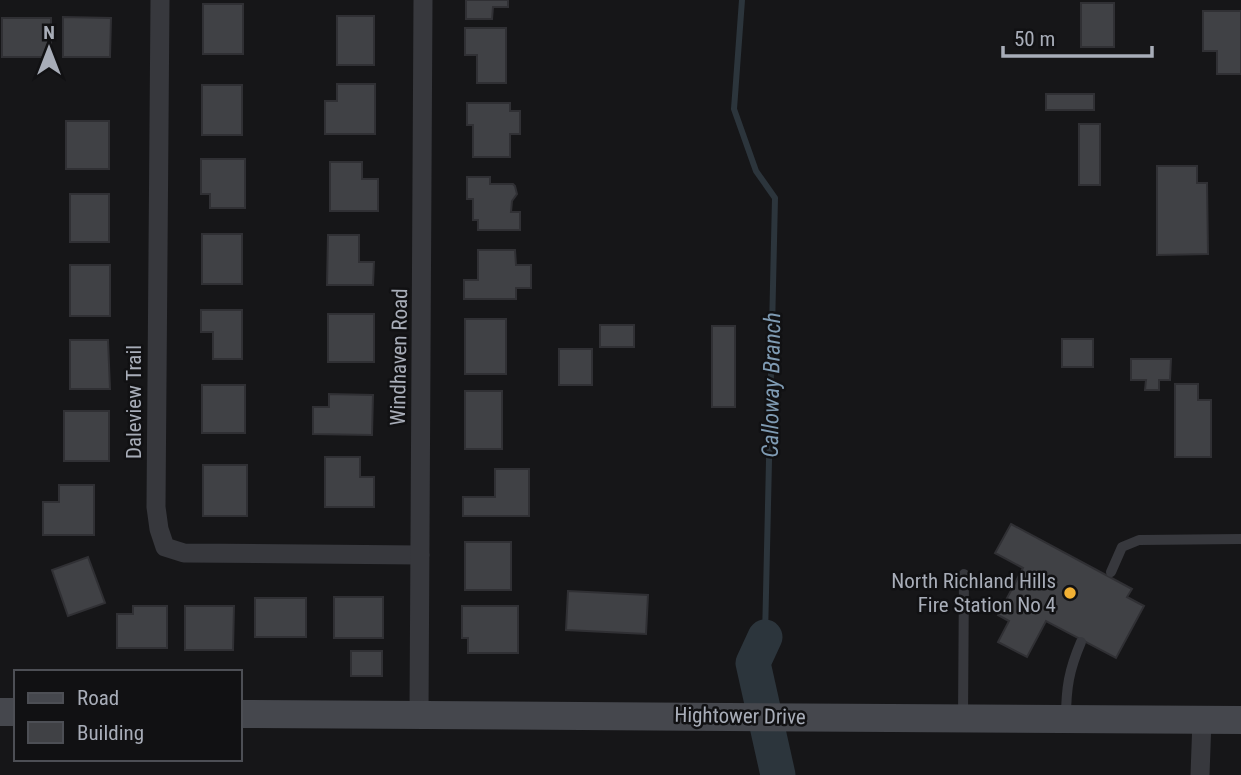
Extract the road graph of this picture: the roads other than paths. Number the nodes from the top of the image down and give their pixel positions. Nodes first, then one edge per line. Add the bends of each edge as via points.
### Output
1 (160, 0) edge
2 (423, 0) edge
3 (1241, 539) edge
4 (420, 555) junction
5 (1111, 572) dead end
6 (964, 574) dead end
7 (1081, 642) dead end
8 (242, 714) edge
9 (419, 714) junction
10 (963, 718) junction
11 (1066, 719) junction
12 (1202, 720) junction
13 (1241, 720) edge
14 (1200, 775) edge

1 - 4 street, Daleview Trail via 156,507 165,547 184,553
2 - 4 street, Windhaven Road
3 - 5 lane via 1139,540 1122,547
4 - 9 street, Windhaven Road
6 - 10 lane
7 - 11 lane via 1070,668
8 - 9 street, Hightower Drive
9 - 10 street, Hightower Drive
10 - 11 street, Hightower Drive
11 - 12 street, Hightower Drive
12 - 13 street, Hightower Drive
12 - 14 street

